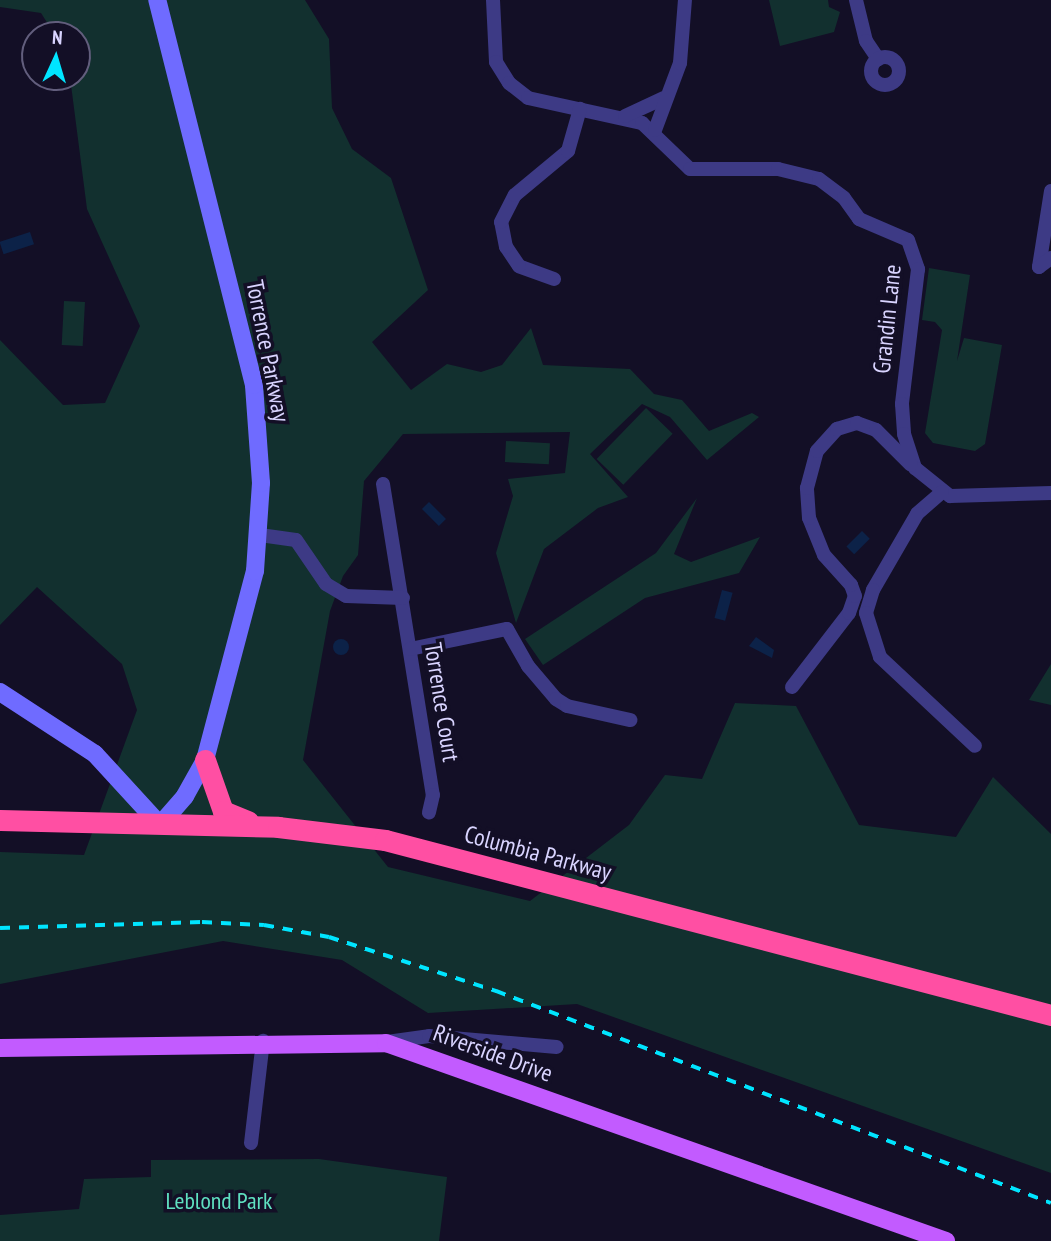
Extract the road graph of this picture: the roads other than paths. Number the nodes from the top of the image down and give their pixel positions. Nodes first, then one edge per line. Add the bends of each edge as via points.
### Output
1 (157, 0) edge
2 (493, 0) edge
3 (685, 0) edge
4 (856, 0) edge
5 (878, 59) dead end
6 (664, 98) junction
7 (580, 109) junction
8 (625, 116) junction
9 (655, 130) junction
10 (1051, 191) edge
11 (1051, 258) edge
12 (554, 279) dead end
13 (915, 468) junction
14 (383, 484) dead end
15 (942, 492) junction
16 (1051, 493) edge
17 (260, 535) junction
18 (403, 598) junction
19 (410, 649) junction
20 (792, 687) dead end
21 (0, 692) edge
22 (630, 720) dead end
23 (975, 746) dead end
24 (205, 760) junction
25 (429, 813) dead end
26 (0, 820) edge
27 (160, 825) junction
28 (278, 827) junction
29 (1051, 1015) edge
30 (263, 1041) junction
31 (386, 1043) junction
32 (557, 1047) dead end
33 (0, 1048) edge
34 (251, 1143) dead end
35 (946, 1241) edge

1 - 17 street, Torrence Parkway via 254,385 260,432
2 - 7 street via 495,54 509,83 540,103
3 - 6 street via 680,63
4 - 5 street via 866,41
6 - 8 street
6 - 9 street
7 - 8 street
7 - 12 street via 568,151 515,195 501,222 506,247 519,266
8 - 9 street
9 - 13 street, Grandin Lane via 672,156 690,169 712,172 753,167 802,173 833,187 859,219 908,240 918,269 902,404 904,434
10 - 11 street via 1039,267
13 - 15 street
13 - 20 street via 876,430 857,423 837,429 817,451 807,488 809,518 824,555 851,584 855,596 849,613
14 - 18 street, Torrence Court
15 - 16 street via 964,497
15 - 23 street via 917,514 885,568 868,601 867,621 873,647 891,670
17 - 18 street via 296,541 326,584 346,596
17 - 24 street, Torrence Parkway via 255,571
18 - 19 street, Torrence Court
19 - 22 street via 508,629 528,666 556,699 567,706
19 - 25 street, Torrence Court via 433,795
21 - 27 street via 95,754
24 - 27 street, Torrence Parkway via 185,796
24 - 28 highway via 223,811
26 - 27 highway, Columbia Parkway
27 - 28 highway, Columbia Parkway
28 - 29 highway, Columbia Parkway via 385,840
30 - 31 main road, Riverside Drive
30 - 33 main road, Riverside Drive
30 - 34 street
31 - 32 street via 429,1036
31 - 35 main road, Riverside Drive

